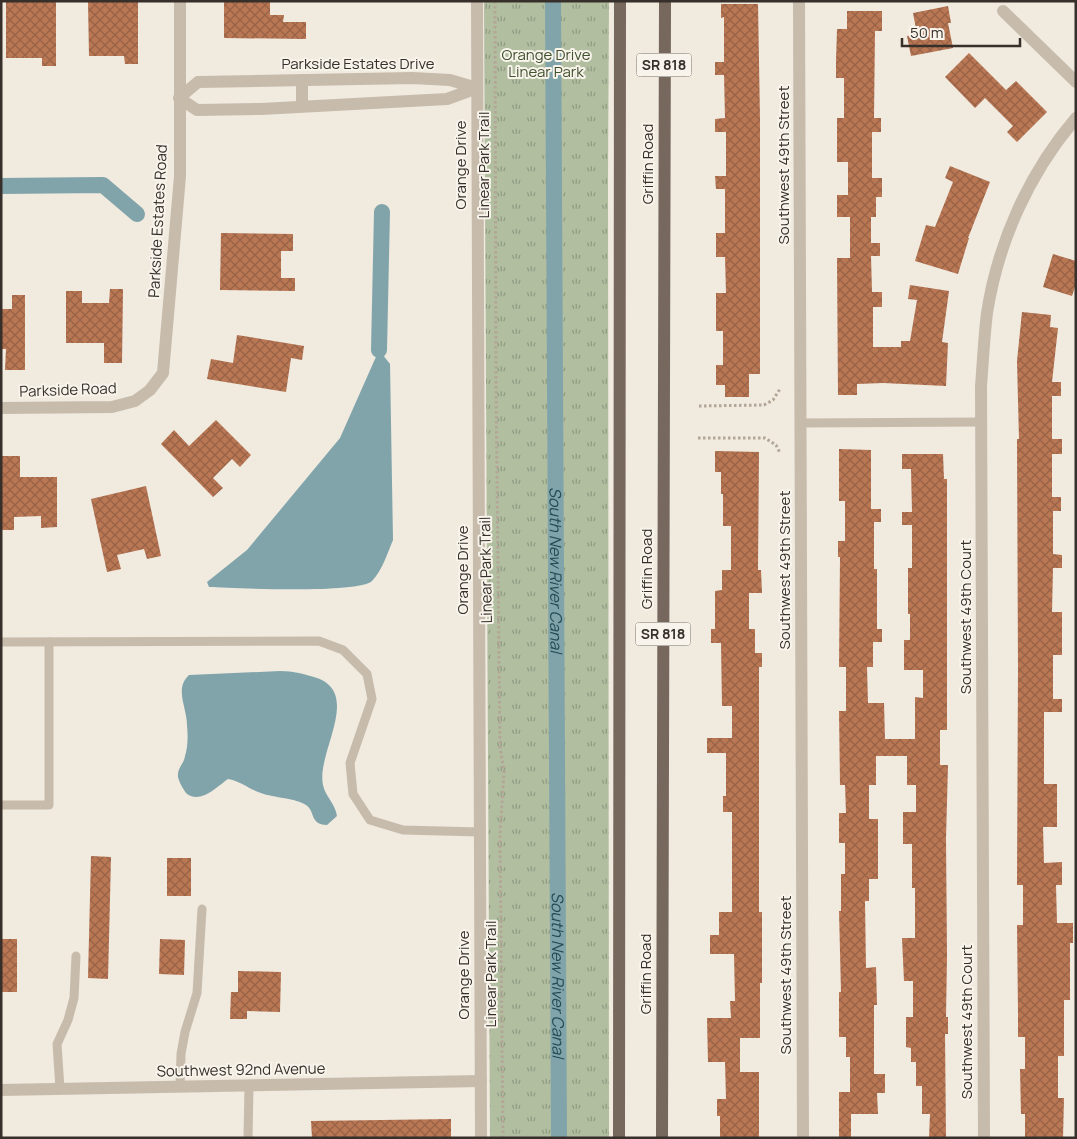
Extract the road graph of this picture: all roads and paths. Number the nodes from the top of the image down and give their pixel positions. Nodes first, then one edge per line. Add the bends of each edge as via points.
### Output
1 (180, 1) edge
2 (477, 1) edge
3 (495, 1) edge
4 (620, 1) edge
5 (665, 1) edge
6 (799, 1) edge
7 (1003, 10) dead end
8 (302, 80) junction
9 (1076, 82) edge
10 (477, 88) junction
11 (179, 98) junction
12 (302, 106) junction
13 (1076, 118) edge
14 (780, 389) dead end
15 (135, 401) joint
16 (700, 406) dead end
17 (1, 408) edge
18 (981, 422) junction
19 (801, 423) junction
20 (698, 438) dead end
21 (780, 453) dead end
22 (1, 642) edge
23 (49, 642) junction
24 (1, 805) edge
25 (480, 832) junction
26 (202, 909) dead end
27 (76, 956) dead end
28 (481, 1081) junction
29 (249, 1086) junction
30 (180, 1087) junction
31 (60, 1089) junction
32 (1, 1090) edge
33 (248, 1138) edge
34 (481, 1138) edge
35 (503, 1138) edge
36 (619, 1138) edge
37 (662, 1138) edge
38 (803, 1138) edge
39 (984, 1138) edge

1 - 11 street, Parkside Estates Road
2 - 10 street, Orange Drive
3 - 35 path, Linear Park Trail via 497,550 500,748 504,771 500,835
4 - 36 main road, Griffin Road / SR 818
5 - 37 main road, Griffin Road / SR 818
6 - 19 street, Southwest 49th Street
7 - 9 street
8 - 10 street, Parkside Estates Drive via 412,78 450,80
8 - 11 street, Parkside Estates Drive via 198,82
8 - 12 street
10 - 12 street via 447,98
10 - 25 street, Orange Drive
11 - 12 street via 196,110
11 - 15 street, Parkside Estates Road via 180,176 166,354 163,374
13 - 18 street, Southwest 49th Court via 1040,167 1002,250 987,313
14 - 16 path via 774,400 764,405
15 - 17 street, Parkside Road via 112,407
18 - 19 lane
18 - 39 street, Southwest 49th Court
19 - 38 street, Southwest 49th Street
20 - 21 path via 765,438
22 - 23 lane
23 - 24 lane via 49,804
23 - 25 lane via 319,641 343,650 367,674 372,699 350,762 353,794 370,820 403,830
25 - 28 street, Orange Drive
26 - 30 lane via 197,993 181,1054
27 - 31 lane via 74,998 58,1044
28 - 29 street, Southwest 92nd Avenue
28 - 34 street, Orange Drive
29 - 30 street, Southwest 92nd Avenue
29 - 33 lane
30 - 31 street, Southwest 92nd Avenue
31 - 32 street, Southwest 92nd Avenue

